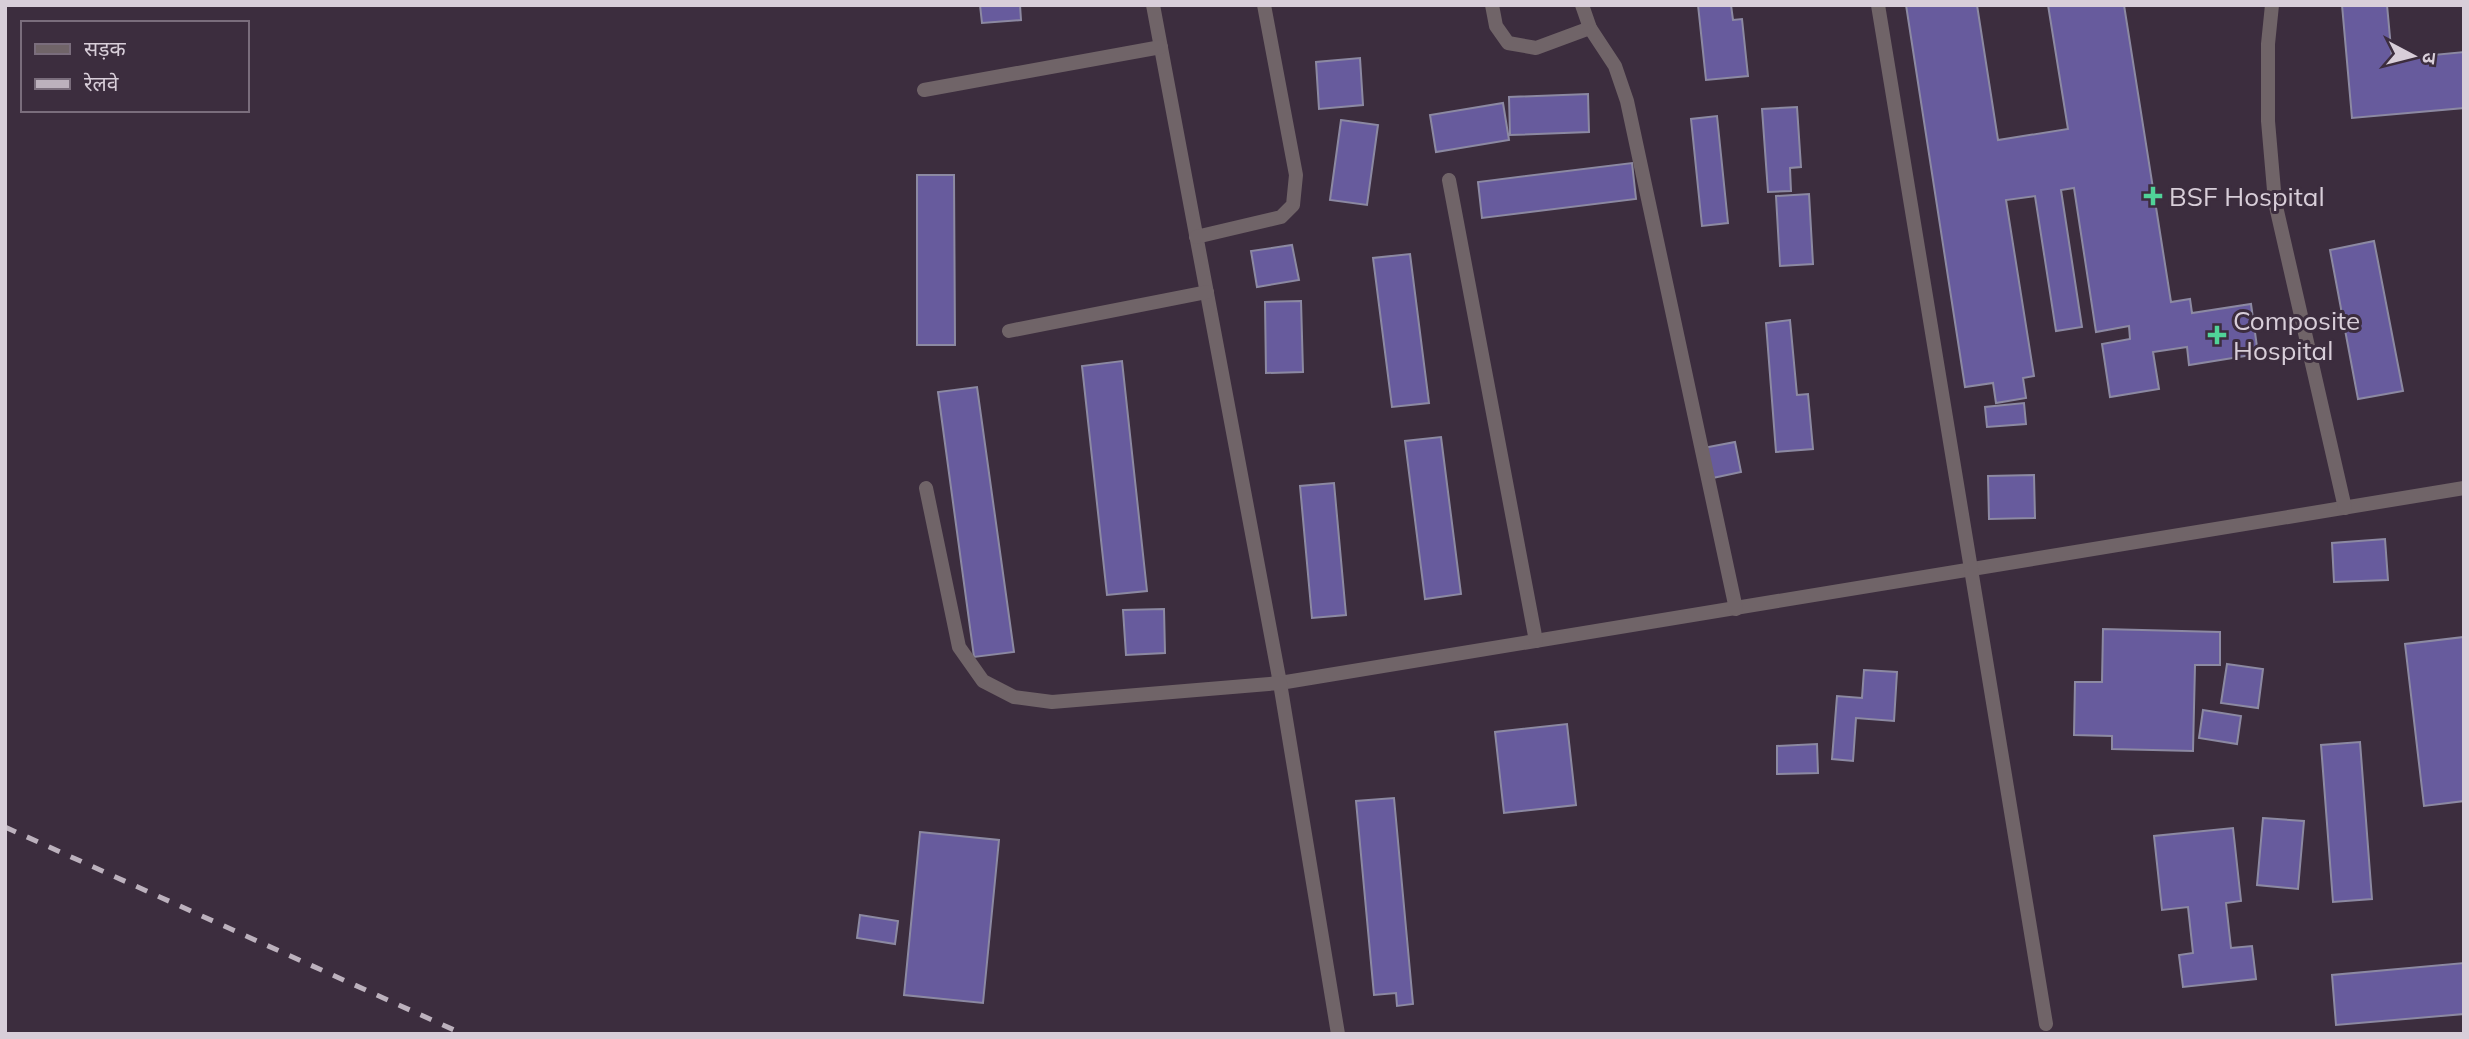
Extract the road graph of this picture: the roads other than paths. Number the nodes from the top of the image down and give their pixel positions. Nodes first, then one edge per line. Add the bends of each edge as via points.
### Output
1 (1153, 5) edge
2 (1264, 5) edge
3 (1492, 5) edge
4 (1582, 5) edge
5 (1878, 5) edge
6 (2273, 5) edge
7 (1590, 28) junction
8 (1161, 47) junction
9 (924, 90) dead end
10 (1449, 180) dead end
11 (1196, 237) junction
12 (1207, 292) junction
13 (1009, 331) dead end
14 (926, 488) dead end
15 (2464, 488) edge
16 (2345, 509) junction
17 (1970, 571) junction
18 (1736, 608) junction
19 (1536, 641) junction
20 (1280, 683) junction
21 (2046, 1024) dead end
22 (1338, 1034) edge

1 - 8 street
2 - 11 street via 1296,174 1293,205 1281,217
3 - 7 street via 1496,26 1508,43 1536,48
4 - 7 street
5 - 17 street
6 - 16 street via 2268,121 2275,202
7 - 18 street via 1615,66 1628,101
8 - 9 street
8 - 11 street
10 - 19 street
11 - 12 street
12 - 13 street
12 - 20 street
14 - 20 street via 959,647 983,681 1014,697 1052,702
15 - 16 street
16 - 17 street
17 - 18 street
17 - 21 street
18 - 19 street
19 - 20 street
20 - 22 street

